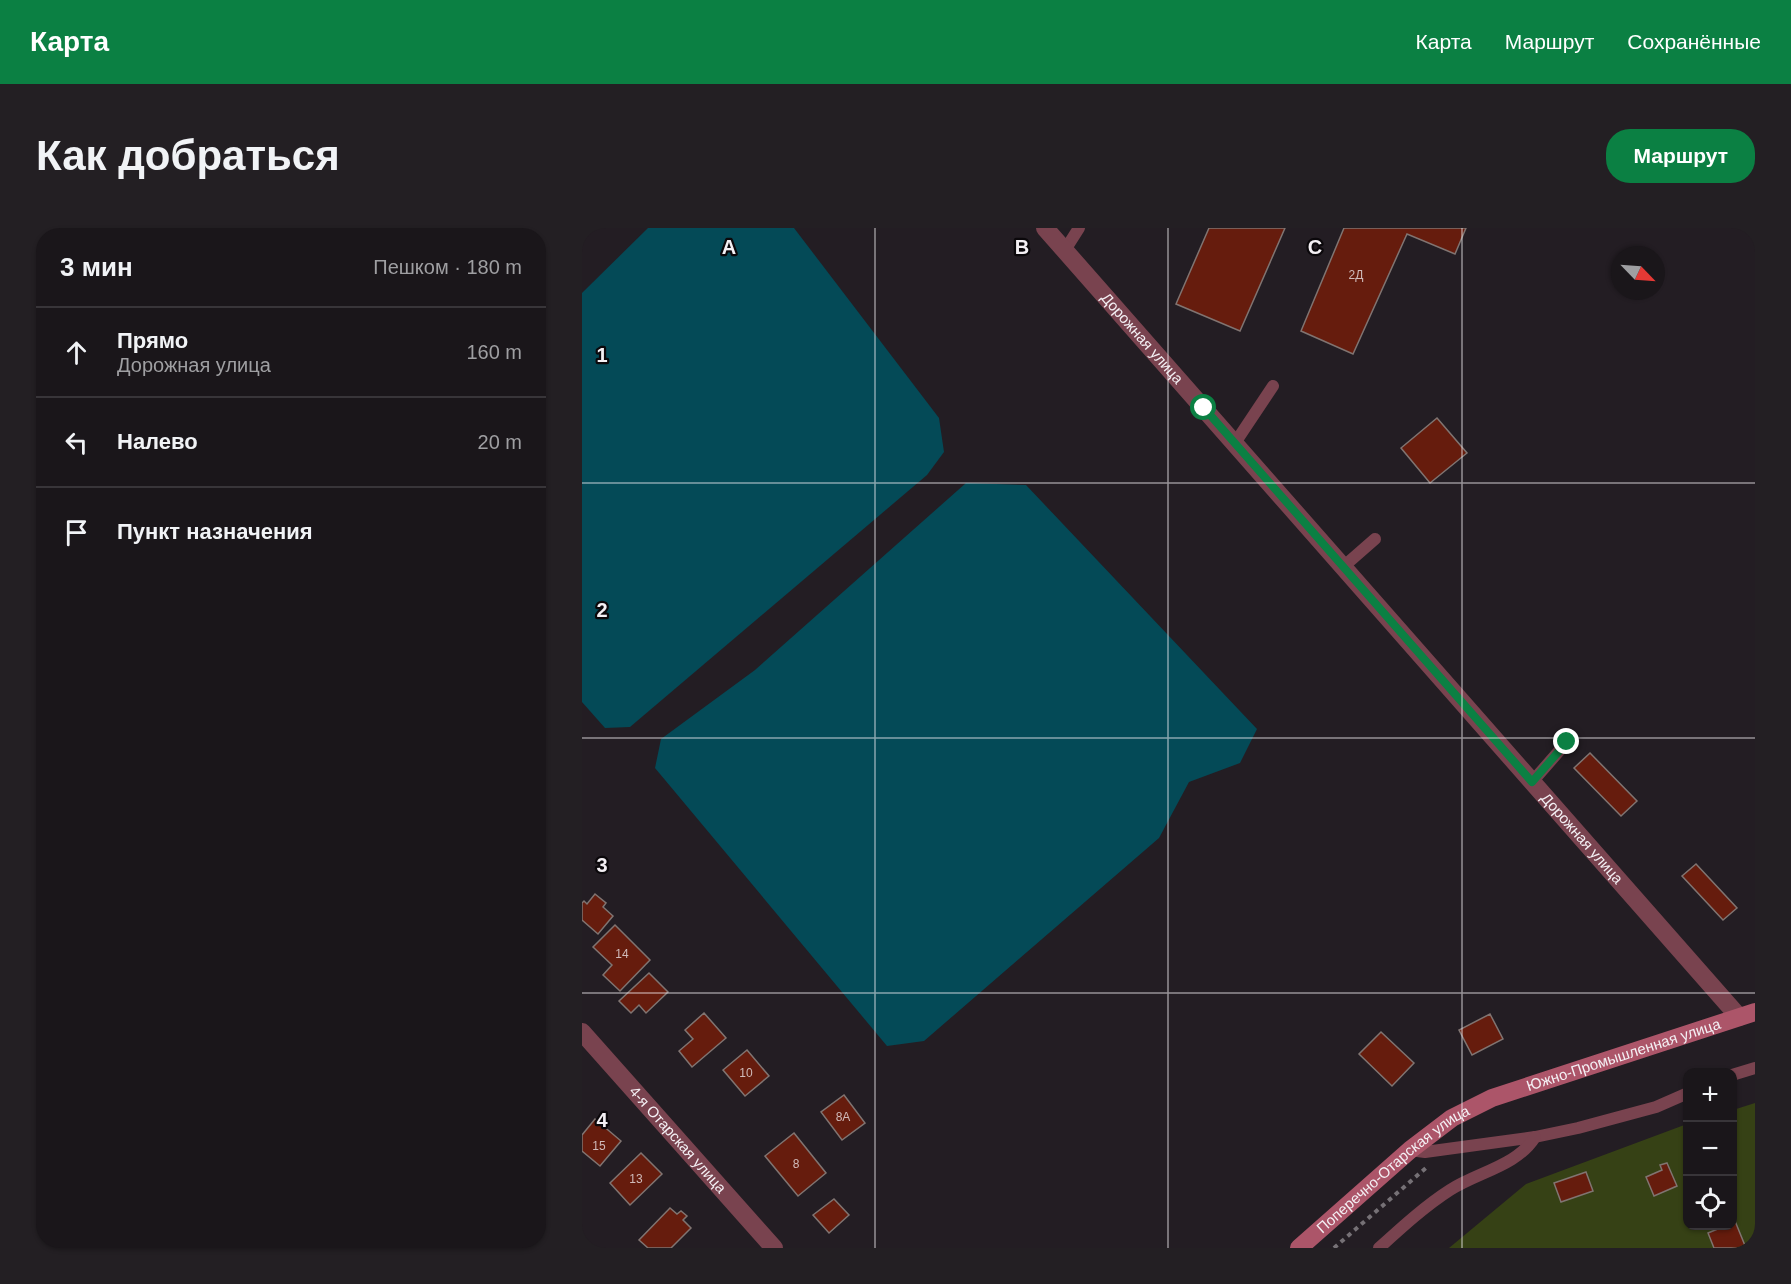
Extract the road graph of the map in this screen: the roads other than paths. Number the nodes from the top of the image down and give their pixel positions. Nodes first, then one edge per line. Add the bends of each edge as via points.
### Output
1 (1045, 228) edge
2 (1079, 228) edge
3 (1065, 250) junction
4 (1273, 386) dead end
5 (1235, 443) junction
6 (1375, 539) dead end
7 (1343, 567) junction
8 (1567, 742) dead end
9 (1532, 782) junction
10 (1747, 1014) edge
11 (582, 1032) edge
12 (1755, 1068) edge
13 (1737, 1073) edge
14 (1683, 1095) edge
15 (1492, 1098) joint
16 (1535, 1137) junction
17 (1410, 1150) junction
18 (774, 1248) edge
19 (1299, 1248) edge
20 (1379, 1248) edge

1 - 3 street, Дорожная улица
2 - 3 lane
3 - 5 street, Дорожная улица
4 - 5 lane
5 - 7 street, Дорожная улица
6 - 7 lane
7 - 9 street, Дорожная улица
8 - 9 lane
9 - 10 street, Дорожная улица
10 - 15 street, Южно-Промышленная улица
11 - 18 street, 4-я Отарская улица
12 - 13 lane
14 - 16 lane via 1656,1107
15 - 17 street, Поперечно-Отарская улица via 1452,1118
16 - 17 lane via 1425,1152
16 - 20 lane via 1515,1158 1450,1190
17 - 19 street, Поперечно-Отарская улица

